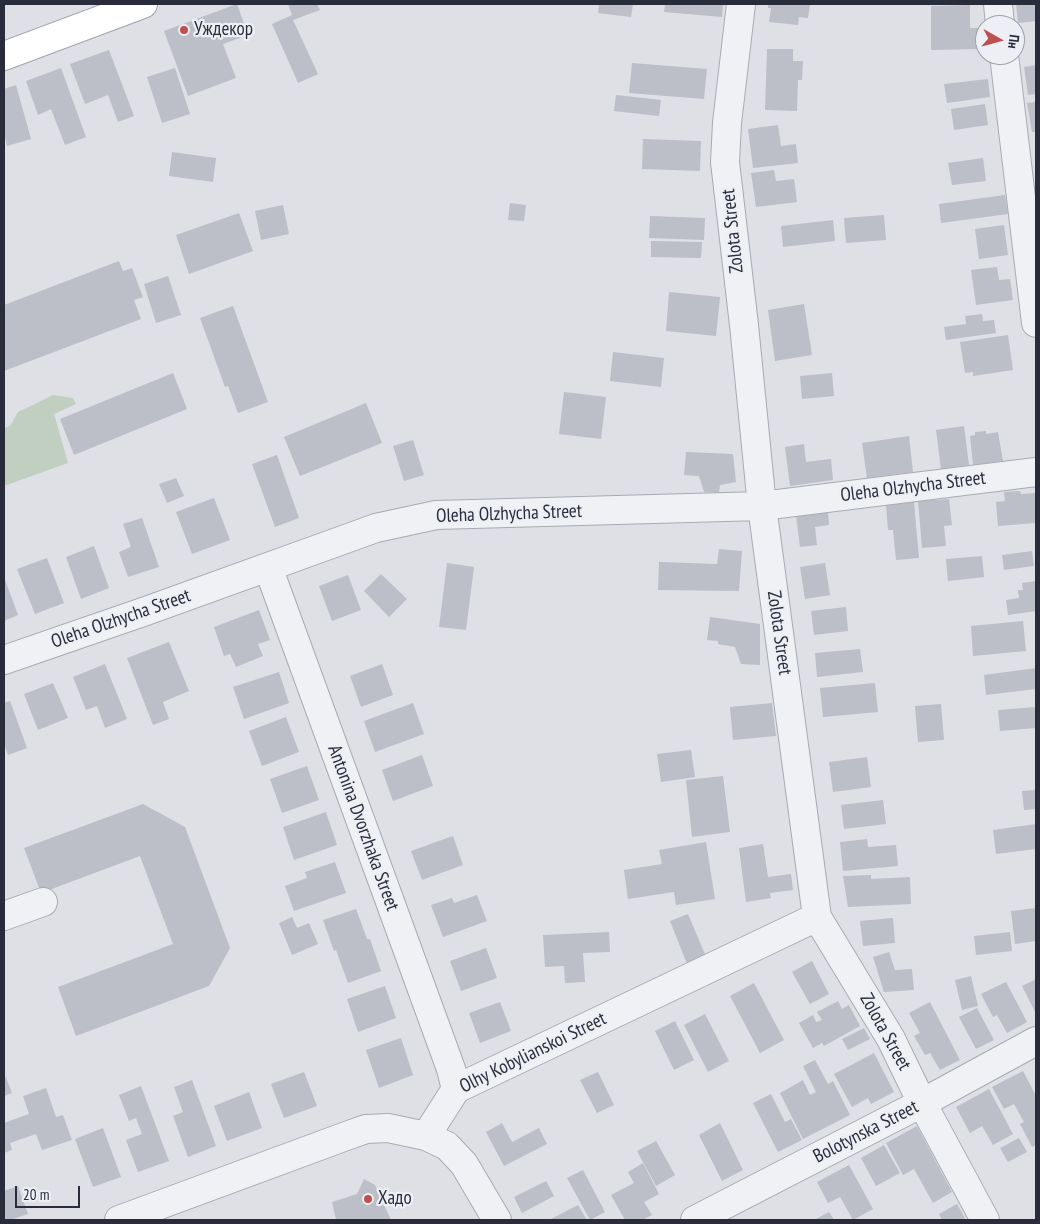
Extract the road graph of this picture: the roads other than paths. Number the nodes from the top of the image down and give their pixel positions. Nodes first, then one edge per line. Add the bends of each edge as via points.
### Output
1 (142, 4) edge
2 (741, 4) edge
3 (4, 56) edge
4 (1005, 65) edge
5 (1036, 323) edge
6 (1036, 472) edge
7 (762, 506) junction
8 (268, 567) junction
9 (4, 660) edge
10 (43, 902) dead end
11 (4, 916) edge
12 (817, 917) junction
13 (1036, 1041) edge
14 (456, 1089) junction
15 (922, 1103) junction
16 (426, 1136) junction
17 (119, 1220) edge
18 (497, 1220) edge
19 (696, 1220) edge
20 (986, 1220) edge

1 - 3 main road
2 - 7 street, Zolota Street via 726,123 726,162
4 - 5 street
6 - 7 street, Oleha Olzhycha Street
7 - 8 street, Oleha Olzhycha Street via 436,515 376,528
7 - 12 street, Zolota Street
8 - 9 street, Oleha Olzhycha Street
8 - 14 street, Antonina Dvorzhaka Street
10 - 11 street
12 - 14 street, Olhy Kobylianskoi Street
12 - 15 street, Zolota Street via 891,1039
13 - 15 street, Bolotynska Street
14 - 16 street, Olhy Kobylianskoi Street
15 - 19 street, Bolotynska Street
15 - 20 street, Zolota Street
16 - 17 street via 388,1128 366,1129
16 - 18 street via 446,1146 464,1164

